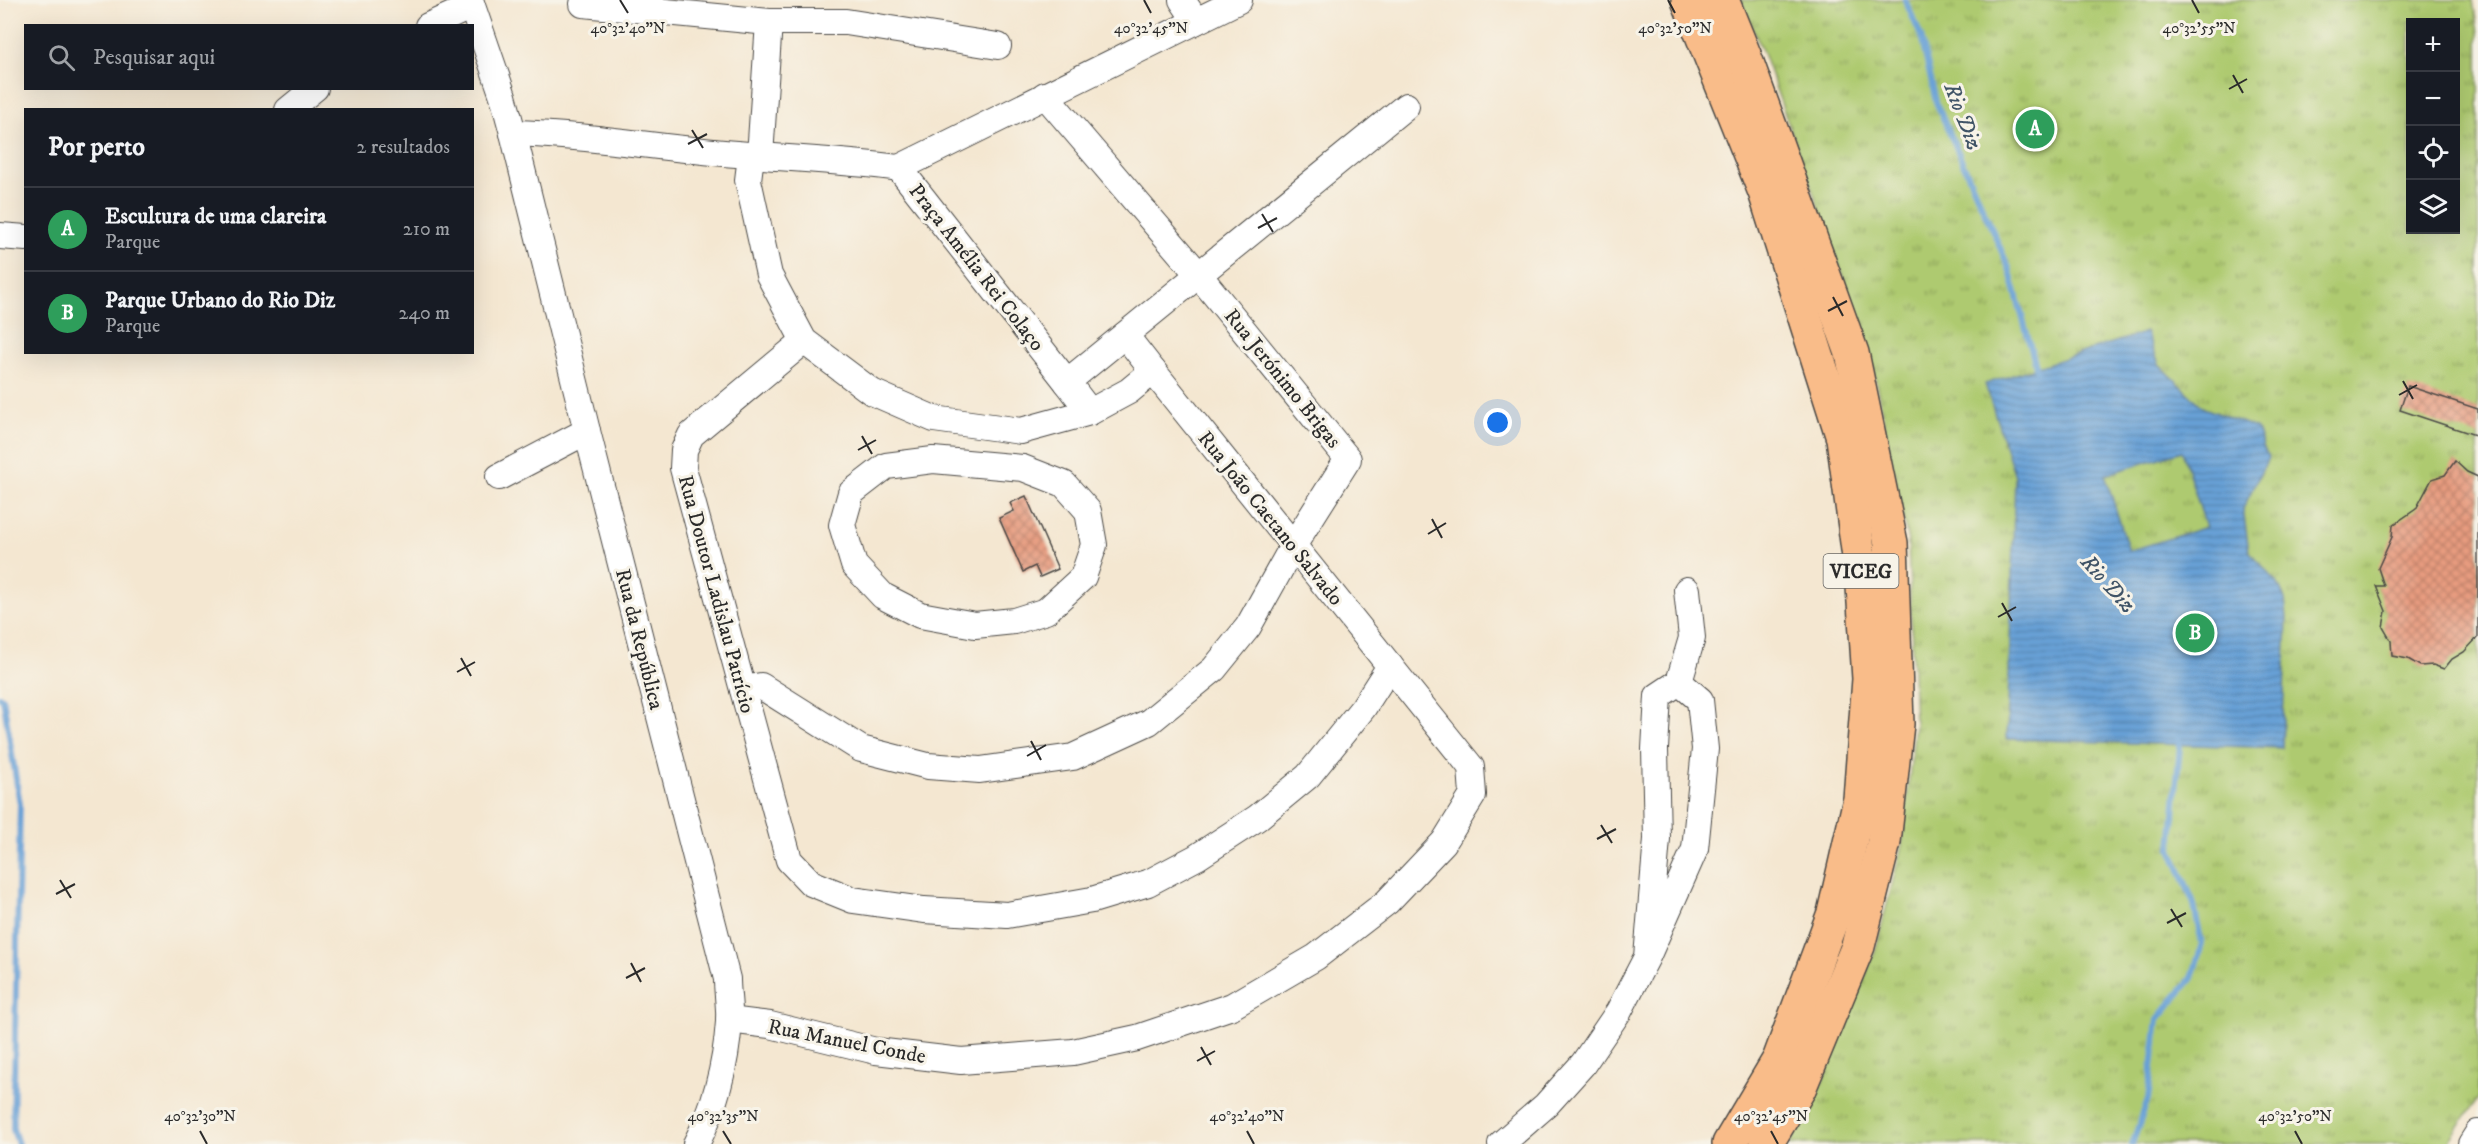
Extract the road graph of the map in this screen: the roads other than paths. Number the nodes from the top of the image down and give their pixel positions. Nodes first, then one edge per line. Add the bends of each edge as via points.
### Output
1 (1239, 0) edge
2 (1688, 0) edge
3 (1722, 0) edge
4 (471, 3) edge
5 (583, 4) dead end
6 (1189, 10) edge
7 (847, 11) edge
8 (769, 22) junction
9 (432, 24) edge
10 (998, 46) dead end
11 (313, 90) edge
12 (1045, 95) junction
13 (1406, 106) dead end
14 (290, 108) edge
15 (513, 133) junction
16 (756, 156) junction
17 (899, 168) junction
18 (0, 236) edge
19 (24, 238) edge
20 (1198, 274) junction
21 (1125, 335) junction
22 (804, 341) junction
23 (1153, 371) junction
24 (1067, 382) junction
25 (1090, 412) junction
26 (934, 419) junction
27 (586, 431) junction
28 (1021, 431) junction
29 (933, 460) junction
30 (1023, 468) junction
31 (499, 477) dead end
32 (1293, 546) junction
33 (1688, 590) dead end
34 (1390, 666) junction
35 (1679, 682) junction
36 (743, 689) junction
37 (1647, 957) junction
38 (729, 1020) junction
39 (2478, 1133) edge
40 (696, 1144) edge
41 (1501, 1144) edge
42 (1729, 1144) edge
43 (1766, 1144) edge
44 (2470, 1144) edge

1 - 6 street, Praça Amélia Rei Colaço
2 - 42 highway, VICEG via 1765,192 1843,438 1862,584 1869,680 1860,798 1834,913 1779,1060
3 - 43 highway, VICEG via 1852,353 1891,543 1898,724 1884,842 1858,946 1799,1089
4 - 9 street
4 - 15 street, Rua da República
5 - 8 street
6 - 12 street, Praça Amélia Rei Colaço
7 - 8 street
7 - 10 street
8 - 16 street
11 - 14 street
12 - 17 street, Praça Amélia Rei Colaço
12 - 20 street
13 - 20 street
15 - 16 street
15 - 27 street, Rua da República
16 - 17 street via 853,161
16 - 22 street via 748,180 769,275
17 - 24 street, Praça Amélia Rei Colaço
18 - 19 street
20 - 21 street
20 - 32 street, Rua Jerónimo Brigas via 1348,459
21 - 23 street, Rua João Caetano Salvado
21 - 24 street
22 - 26 street via 872,392
22 - 36 street, Rua Doutor Ladislau Patrício via 691,435 684,450 683,468
23 - 25 street via 1129,391
23 - 32 street, Rua João Caetano Salvado
24 - 25 street, Praça Amélia Rei Colaço
25 - 28 street
26 - 28 street
26 - 29 street
27 - 31 street
27 - 38 street, Rua da República via 716,933 727,979
28 - 30 street
29 - 30 street
29 - 30 street via 886,466 851,493 842,525 854,566 883,596 920,615 975,625 1014,621 1046,611 1083,577 1094,544 1088,512 1064,484
32 - 34 street, Rua João Caetano Salvado
32 - 36 street via 1248,627 1214,669 1149,722 1073,757 980,770 928,766 861,749 761,686
33 - 35 street via 1692,639
34 - 36 street, Rua Doutor Ladislau Patrício via 1363,708 1308,776 1257,818 1148,883 1092,900 1007,915 924,910 853,900 811,883 789,860
34 - 38 street, Rua Manuel Conde via 1471,767 1473,795 1444,842 1387,902 1316,957 1232,1006 1137,1038 1073,1052 961,1061 876,1051 770,1025
35 - 37 street via 1658,696 1657,839
35 - 37 street via 1700,700 1705,749 1695,849
37 - 41 street via 1619,1011 1583,1064 1546,1105
38 - 40 street, Rua da República via 721,1078
39 - 44 street

